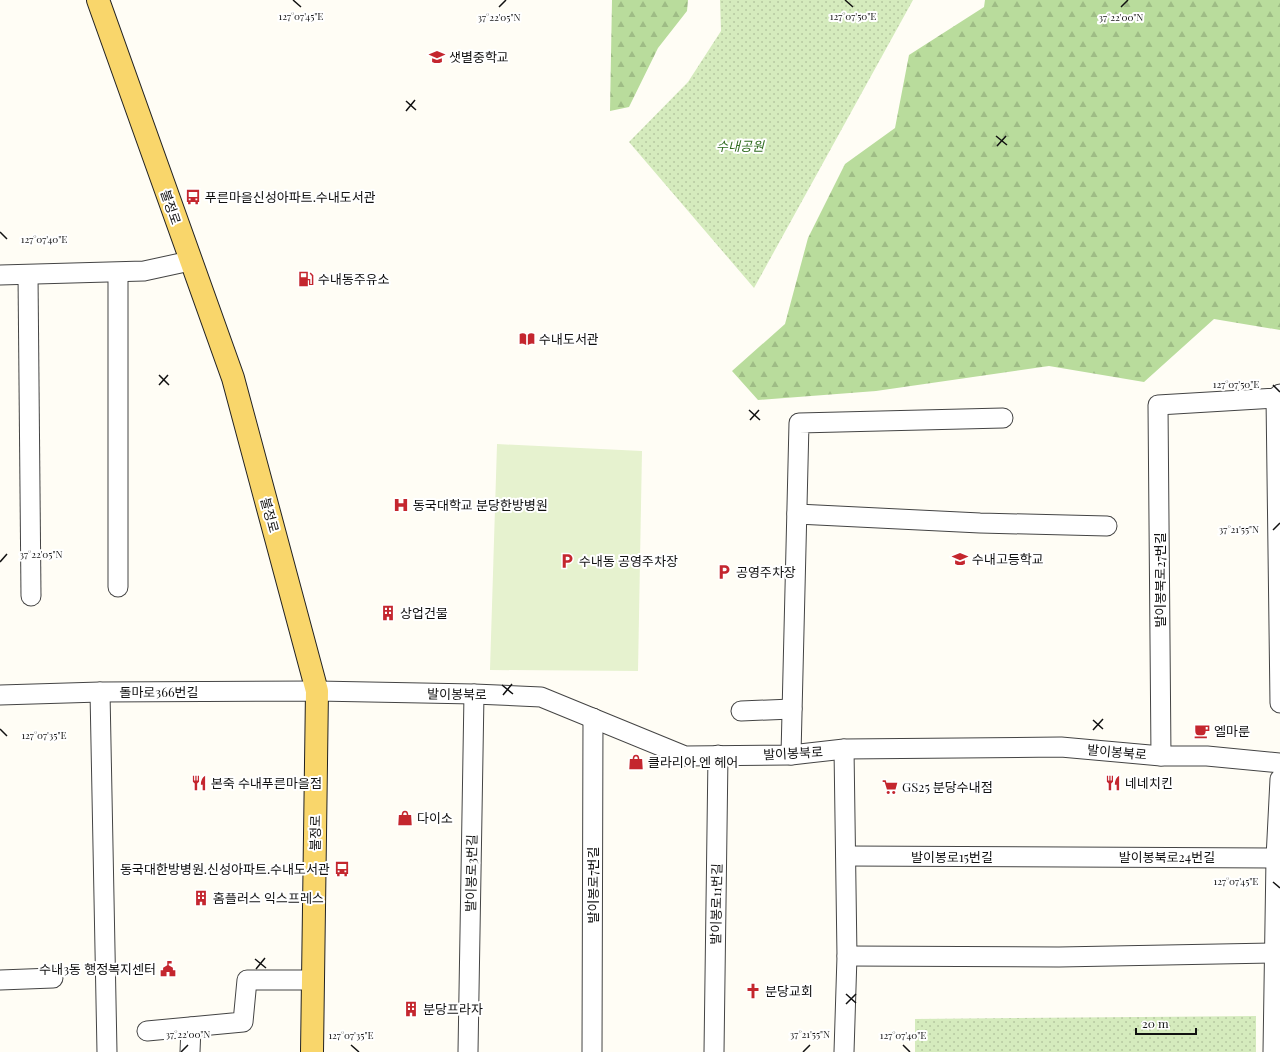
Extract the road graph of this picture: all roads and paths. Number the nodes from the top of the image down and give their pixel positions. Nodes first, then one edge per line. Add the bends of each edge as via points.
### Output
1 (98, 0) edge
2 (190, 261) junction
3 (118, 273) junction
4 (28, 274) junction
5 (0, 275) edge
6 (1278, 396) edge
7 (1003, 418) dead end
8 (797, 514) junction
9 (1107, 526) dead end
10 (118, 587) dead end
11 (31, 596) dead end
12 (317, 691) junction
13 (100, 692) junction
14 (474, 694) junction
15 (0, 695) edge
16 (1280, 703) edge
17 (792, 709) junction
18 (741, 711) dead end
19 (593, 718) junction
20 (844, 749) junction
21 (718, 755) junction
22 (792, 756) junction
23 (1162, 756) junction
24 (1280, 763) edge
25 (1280, 779) edge
26 (846, 856) junction
27 (1058, 857) joint
28 (1276, 858) junction
29 (1275, 953) junction
30 (847, 956) junction
31 (53, 978) dead end
32 (0, 980) edge
33 (314, 980) junction
34 (191, 1027) junction
35 (146, 1031) dead end
36 (107, 1052) edge
37 (190, 1052) edge
38 (312, 1052) edge
39 (468, 1052) edge
40 (592, 1052) edge
41 (714, 1052) edge
42 (844, 1052) edge
43 (1273, 1052) edge

1 - 2 main road, 불정로
2 - 3 street via 144,271
2 - 12 main road, 불정로 via 233,378
3 - 4 street
3 - 10 street
4 - 5 street
4 - 11 street
6 - 16 street
6 - 23 street, 발이봉북로27번길 via 1158,405
7 - 8 street via 799,423
8 - 9 street
8 - 17 street
12 - 13 street, 돌마로366번길
12 - 14 street, 발이봉북로
12 - 33 main road, 불정로
13 - 15 street, 돌마로366번길
13 - 36 street
14 - 19 street, 발이봉북로 via 541,697
14 - 39 street, 발이봉로3번길
17 - 18 street
17 - 22 street
19 - 21 street, 발이봉북로 via 685,756
19 - 40 street, 발이봉로7번길
20 - 22 street, 발이봉북로
20 - 23 street, 발이봉북로 via 1061,746
20 - 26 street
21 - 22 street, 발이봉북로
21 - 41 street, 발이봉로11번길
23 - 24 street, 발이봉북로 via 1207,756
25 - 28 street
26 - 27 street, 발이봉로15번길
26 - 30 street
27 - 28 street, 발이봉북로24번길
28 - 29 street
29 - 30 street via 1059,957
29 - 43 street
30 - 42 street
31 - 32 street
33 - 34 street via 247,980 243,1022
33 - 38 main road, 불정로
34 - 35 street
34 - 37 street

